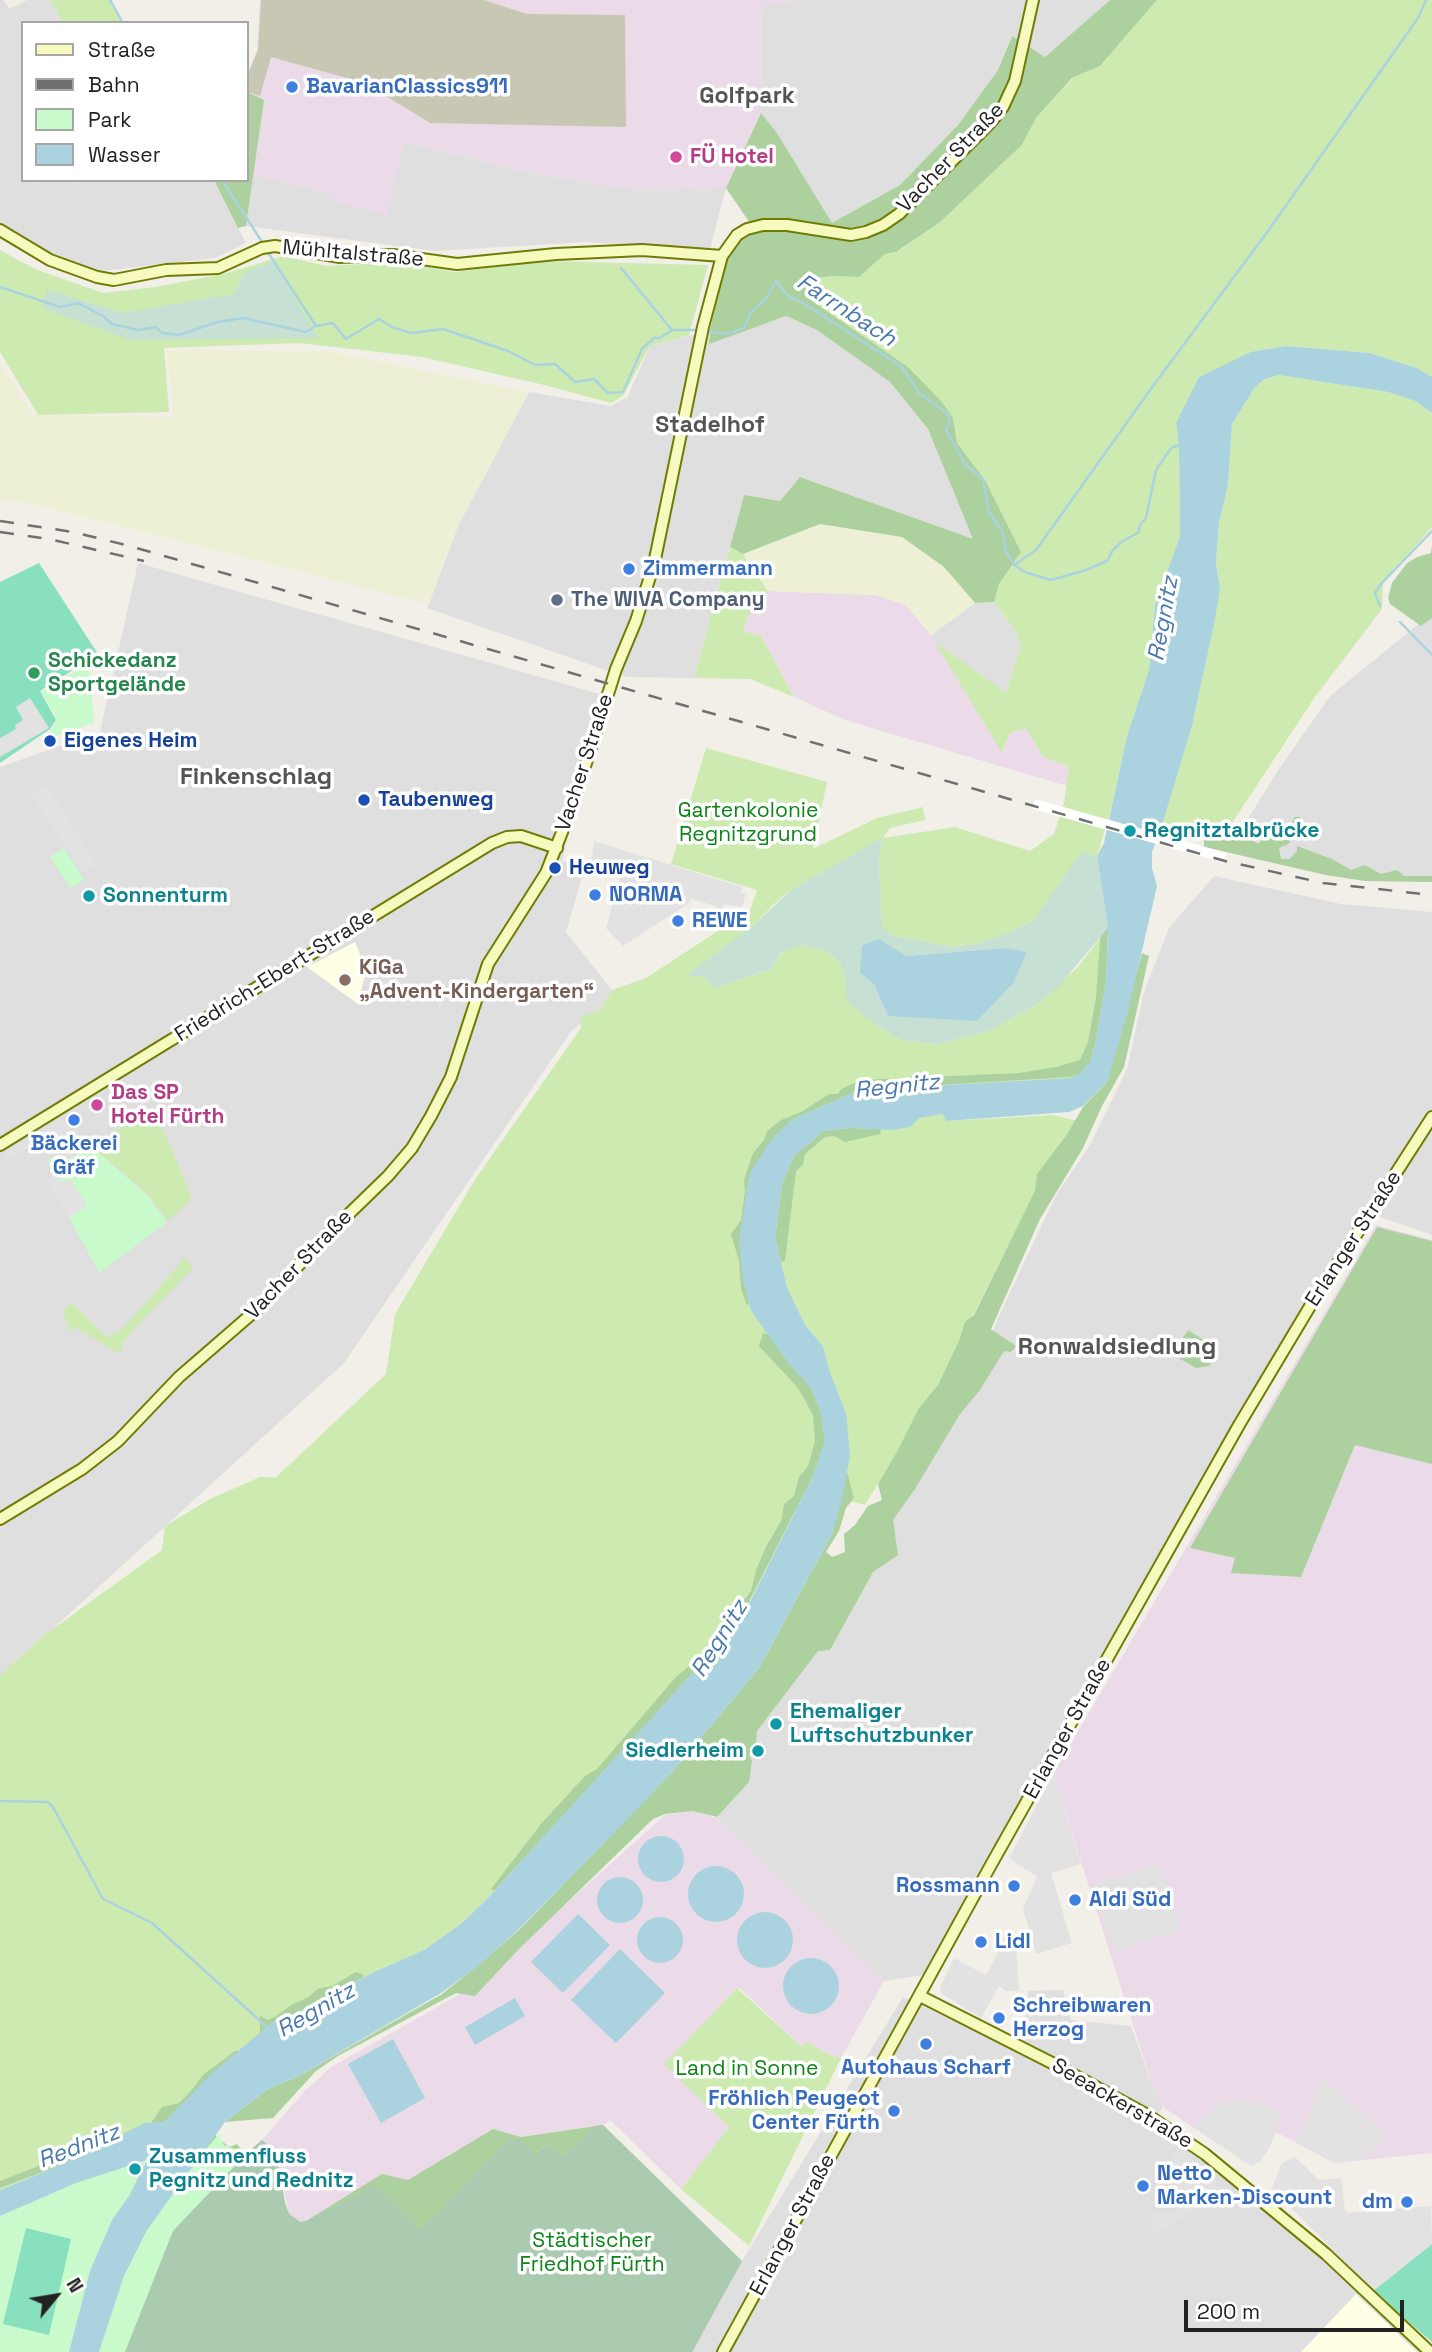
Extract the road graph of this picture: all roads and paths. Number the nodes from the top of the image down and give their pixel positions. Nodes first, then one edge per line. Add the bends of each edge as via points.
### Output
1 (1033, 0) edge
2 (0, 230) edge
3 (722, 256) junction
4 (557, 848) junction
5 (1432, 1117) edge
6 (0, 1145) edge
7 (0, 1520) edge
8 (920, 1996) junction
9 (723, 2352) edge
10 (1430, 2352) edge

1 - 3 street, Vacher Straße via 1015,81 1003,107 899,214 883,225 851,235 763,225 737,235
2 - 3 street, Mühltalstraße via 50,260 114,280 218,268 275,246 341,257 393,255 457,264 642,250
3 - 4 street, Vacher Straße via 653,564
4 - 6 street, Friedrich-Ebert-Straße via 521,836 492,843
4 - 7 street, Vacher Straße via 539,887 494,953 446,1087 400,1163 262,1305 179,1377 118,1441
5 - 8 street, Erlanger Straße via 1239,1426
8 - 9 street, Erlanger Straße
8 - 10 street, Seeackerstraße via 1149,2116 1198,2149 1326,2254

